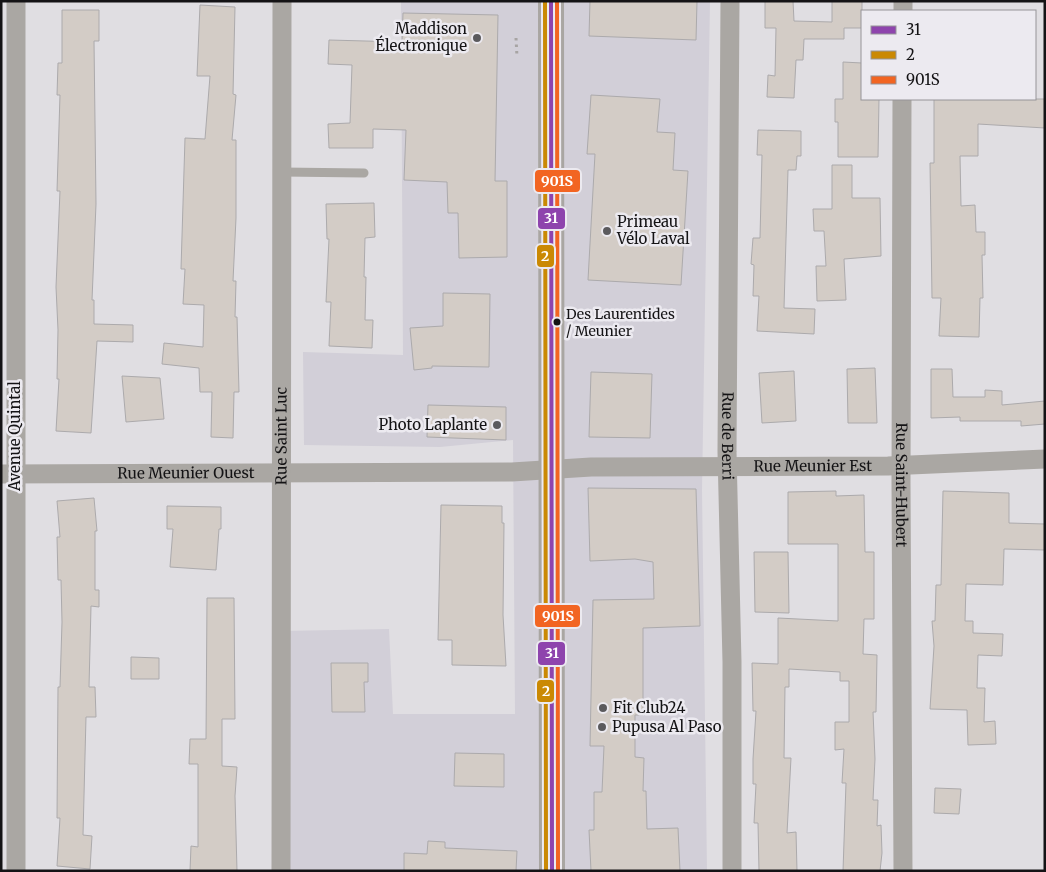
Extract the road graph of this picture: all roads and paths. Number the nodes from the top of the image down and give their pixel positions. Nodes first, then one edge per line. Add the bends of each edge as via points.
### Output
1 (16, 1) edge
2 (282, 1) edge
3 (551, 1) edge
4 (730, 1) edge
5 (516, 38) dead end
6 (517, 57) dead end
7 (902, 100) edge
8 (282, 172) junction
9 (364, 173) dead end
10 (1045, 459) edge
11 (901, 466) junction
12 (728, 467) junction
13 (552, 469) junction
14 (282, 473) junction
15 (8, 474) edge
16 (16, 871) edge
17 (282, 871) edge
18 (552, 871) edge
19 (732, 871) edge
20 (904, 871) edge

1 - 15 street, Avenue Quintal
2 - 8 street, Rue Saint Luc
3 - 13 main road
4 - 12 street, Rue de Berri
5 - 6 path
7 - 11 street, Rue Saint-Hubert
8 - 9 lane
8 - 14 street, Rue Saint Luc
10 - 11 street, Rue Meunier Est
11 - 12 street, Rue Meunier Est
11 - 20 street, Rue Saint-Hubert
12 - 13 street, Rue Meunier Est
12 - 19 street, Rue de Berri
13 - 14 street, Rue Meunier Ouest
13 - 18 main road
14 - 15 street, Rue Meunier Ouest
14 - 17 street, Rue Saint Luc
15 - 16 street, Avenue Quintal

